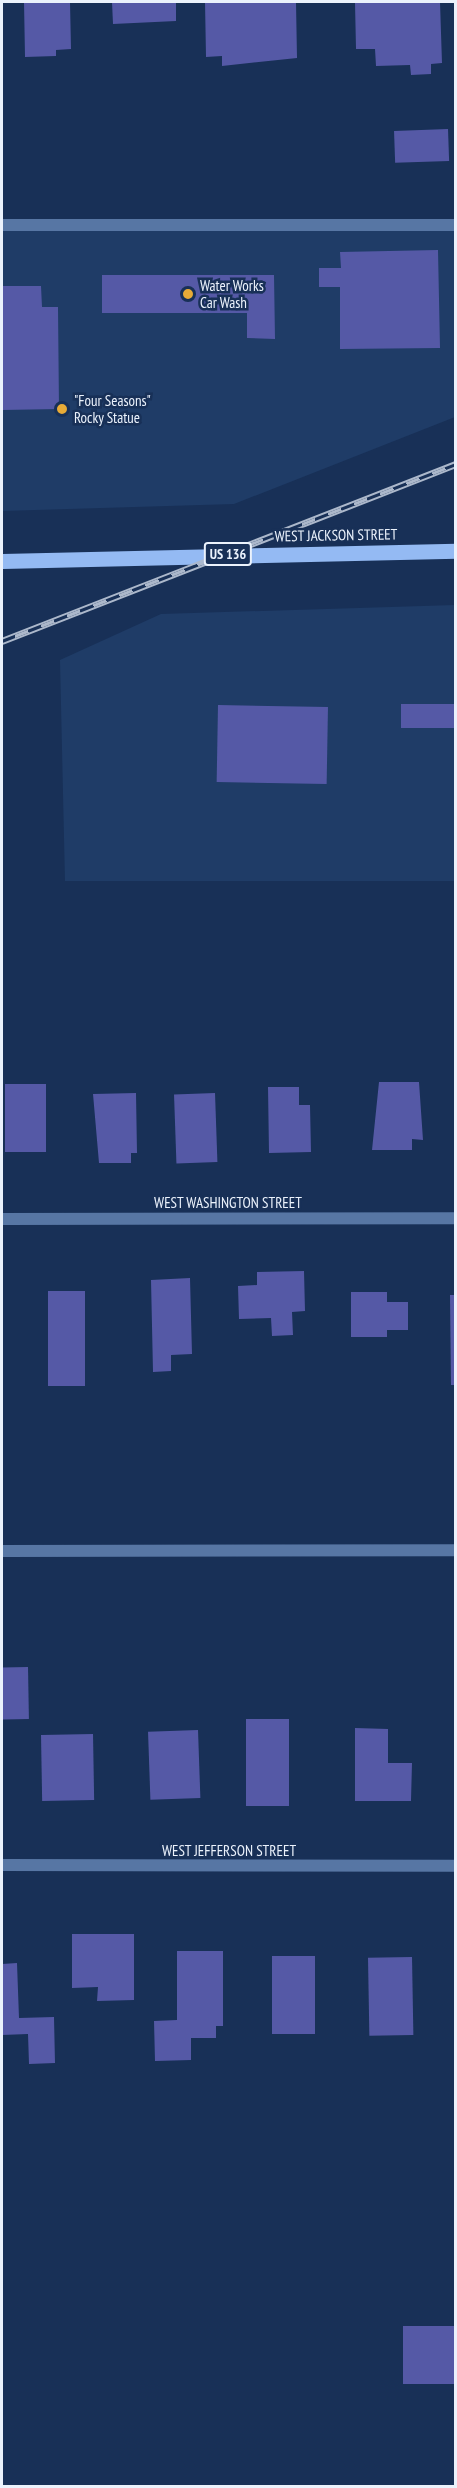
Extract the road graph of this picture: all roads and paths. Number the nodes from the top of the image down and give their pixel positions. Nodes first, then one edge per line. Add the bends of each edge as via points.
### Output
1 (2, 225) edge
2 (456, 225) edge
3 (456, 551) edge
4 (2, 561) edge
5 (456, 1218) edge
6 (2, 1219) edge
7 (456, 1550) edge
8 (2, 1551) edge
9 (2, 1865) edge
10 (456, 1866) edge

1 - 2 street
3 - 4 main road, WEST JACKSON STREET / US 136
5 - 6 street, WEST WASHINGTON STREET
7 - 8 street
9 - 10 street, WEST JEFFERSON STREET

